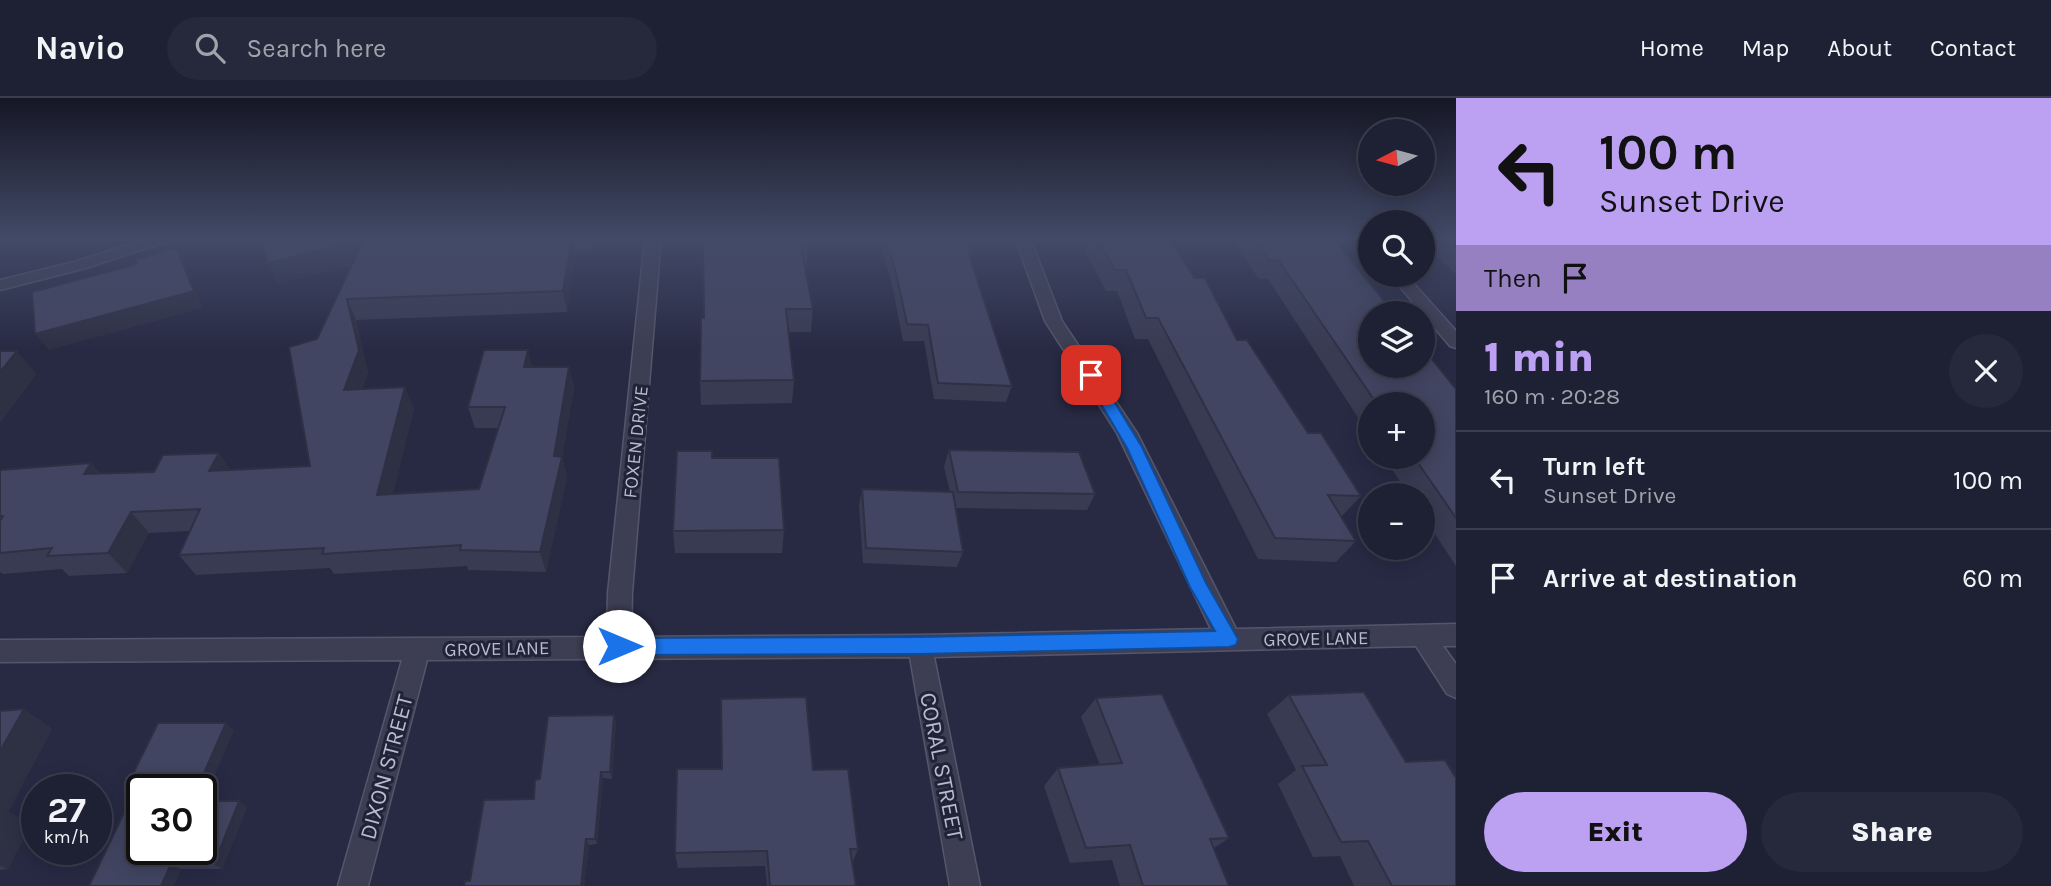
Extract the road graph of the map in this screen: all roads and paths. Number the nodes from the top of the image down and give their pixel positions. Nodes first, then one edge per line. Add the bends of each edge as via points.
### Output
1 (41, 275) edge
2 (650, 275) edge
3 (1034, 275) edge
4 (0, 285) edge
5 (1408, 287) edge
6 (1456, 342) edge
7 (1456, 635) edge
8 (1423, 636) junction
9 (1229, 639) junction
10 (619, 646) junction
11 (920, 646) junction
12 (417, 649) junction
13 (0, 652) edge
14 (1456, 686) edge
15 (353, 886) edge
16 (965, 886) edge

1 - 4 street
2 - 10 street, FOXEN DRIVE
3 - 9 street via 1061,333 1135,447 1199,587
5 - 6 street
7 - 8 street, GROVE LANE
8 - 9 street, GROVE LANE
8 - 14 street
9 - 11 street, GROVE LANE
10 - 11 street, GROVE LANE
10 - 12 street, GROVE LANE
11 - 16 street, CORAL STREET
12 - 13 street, GROVE LANE
12 - 15 street, DIXON STREET

